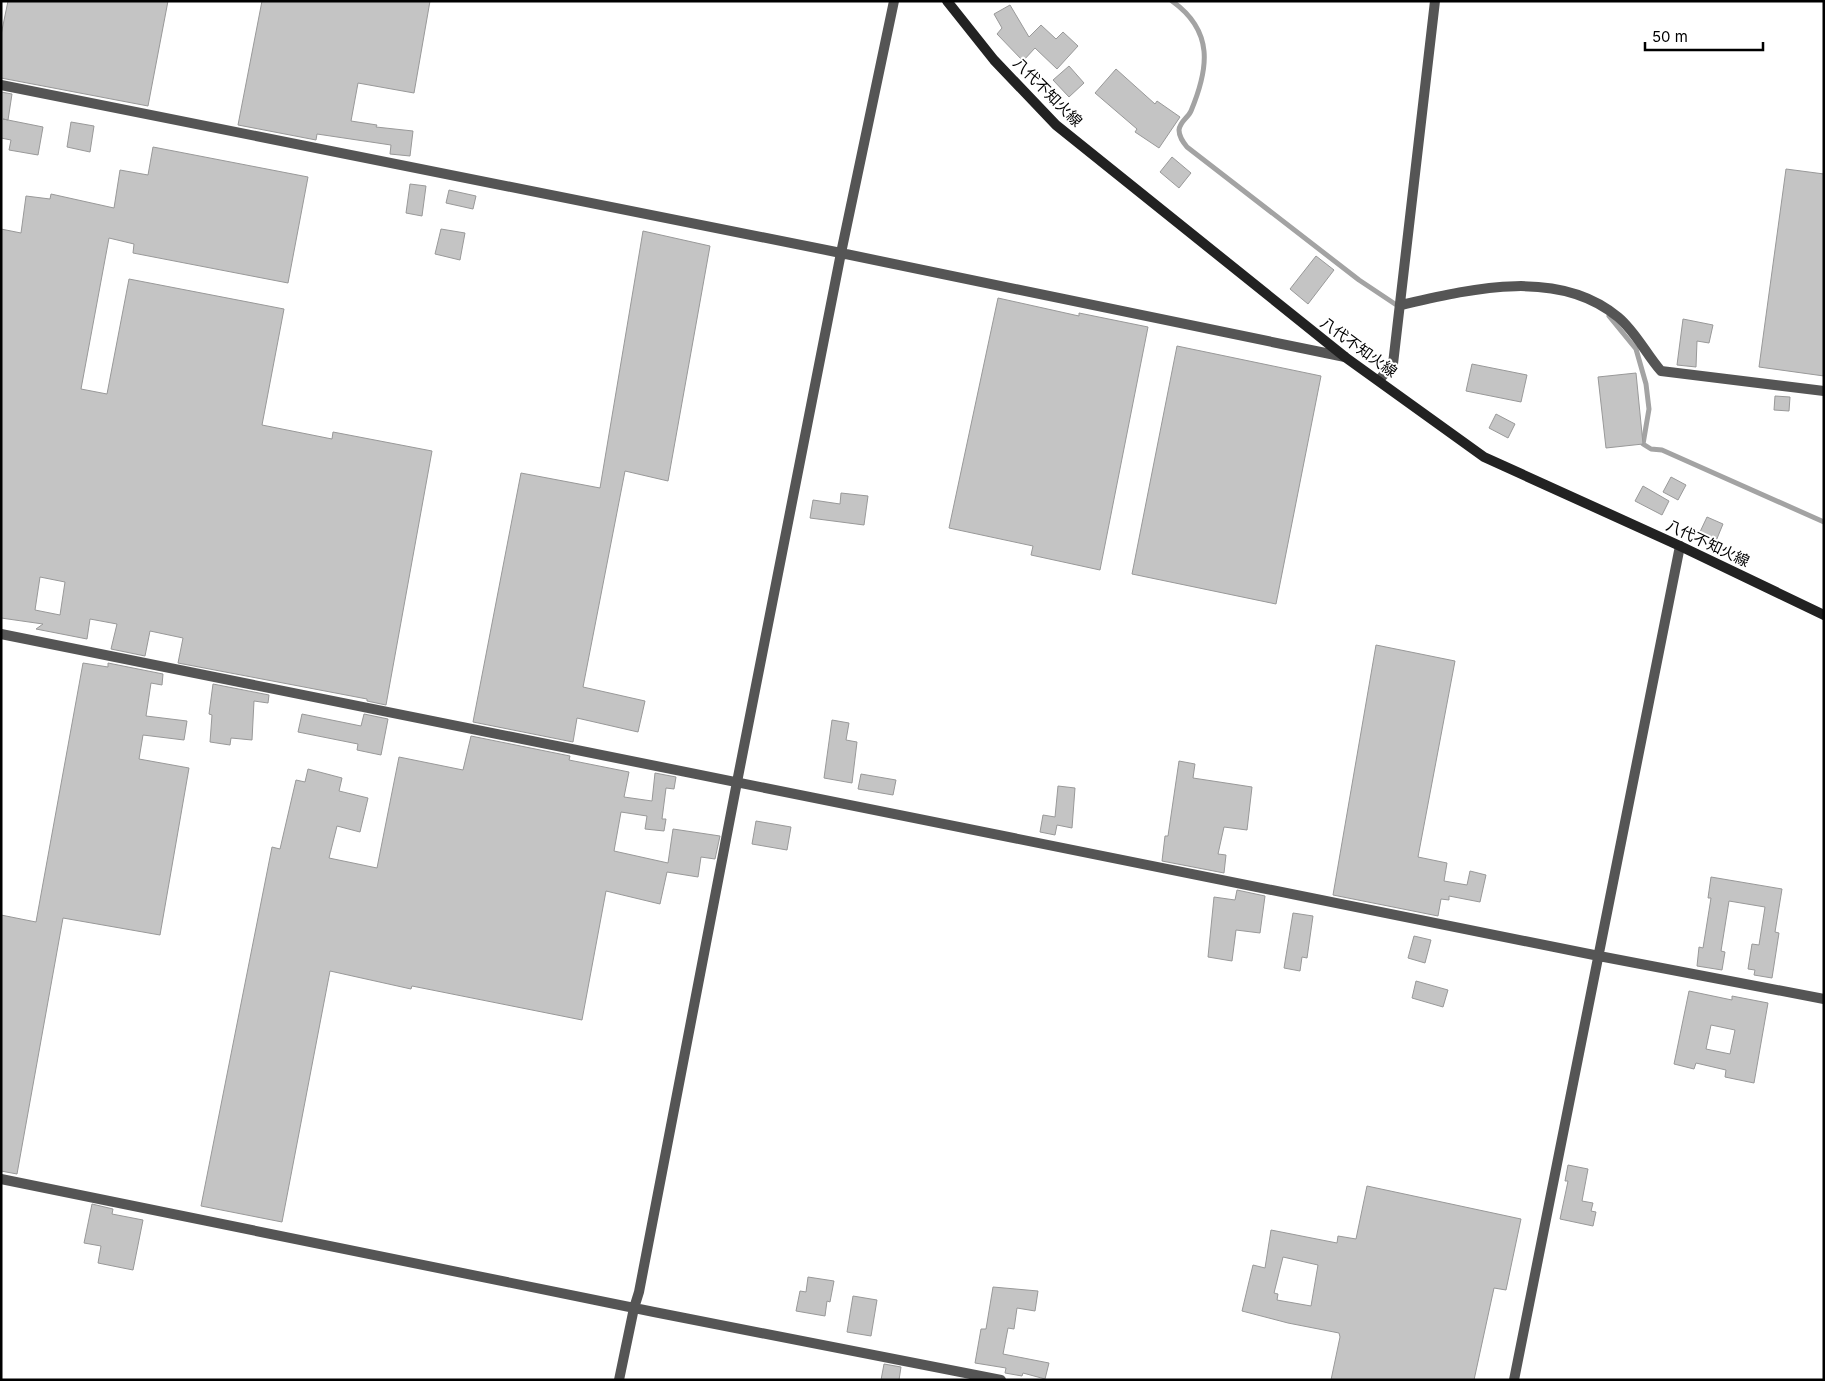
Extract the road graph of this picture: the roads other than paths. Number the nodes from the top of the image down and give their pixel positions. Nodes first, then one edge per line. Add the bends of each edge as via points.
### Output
1 (894, 1) edge
2 (947, 1) edge
3 (1435, 1) edge
4 (1, 85) edge
5 (841, 253) junction
6 (1401, 305) junction
7 (1344, 358) junction
8 (1379, 380) junction
9 (1824, 391) edge
10 (1680, 546) junction
11 (1824, 615) edge
12 (1, 634) edge
13 (737, 782) junction
14 (1599, 956) junction
15 (1824, 999) edge
16 (1, 1179) edge
17 (634, 1308) junction
18 (619, 1380) edge
19 (1001, 1380) edge
20 (1514, 1380) edge

1 - 5 street
2 - 7 main road, 八代不知火線 via 994,60 1056,125
3 - 6 street
4 - 5 street
5 - 7 street
5 - 13 street
6 - 8 street via 1393,364
6 - 9 street via 1506,286 1536,287 1577,295 1619,318 1640,340 1648,357 1661,371
7 - 8 main road, 八代不知火線
8 - 10 main road, 八代不知火線 via 1484,457
10 - 11 main road, 八代不知火線
10 - 14 street
12 - 13 street
13 - 14 street
13 - 17 street
14 - 15 street
14 - 20 street
16 - 17 street
17 - 18 street
17 - 19 street

